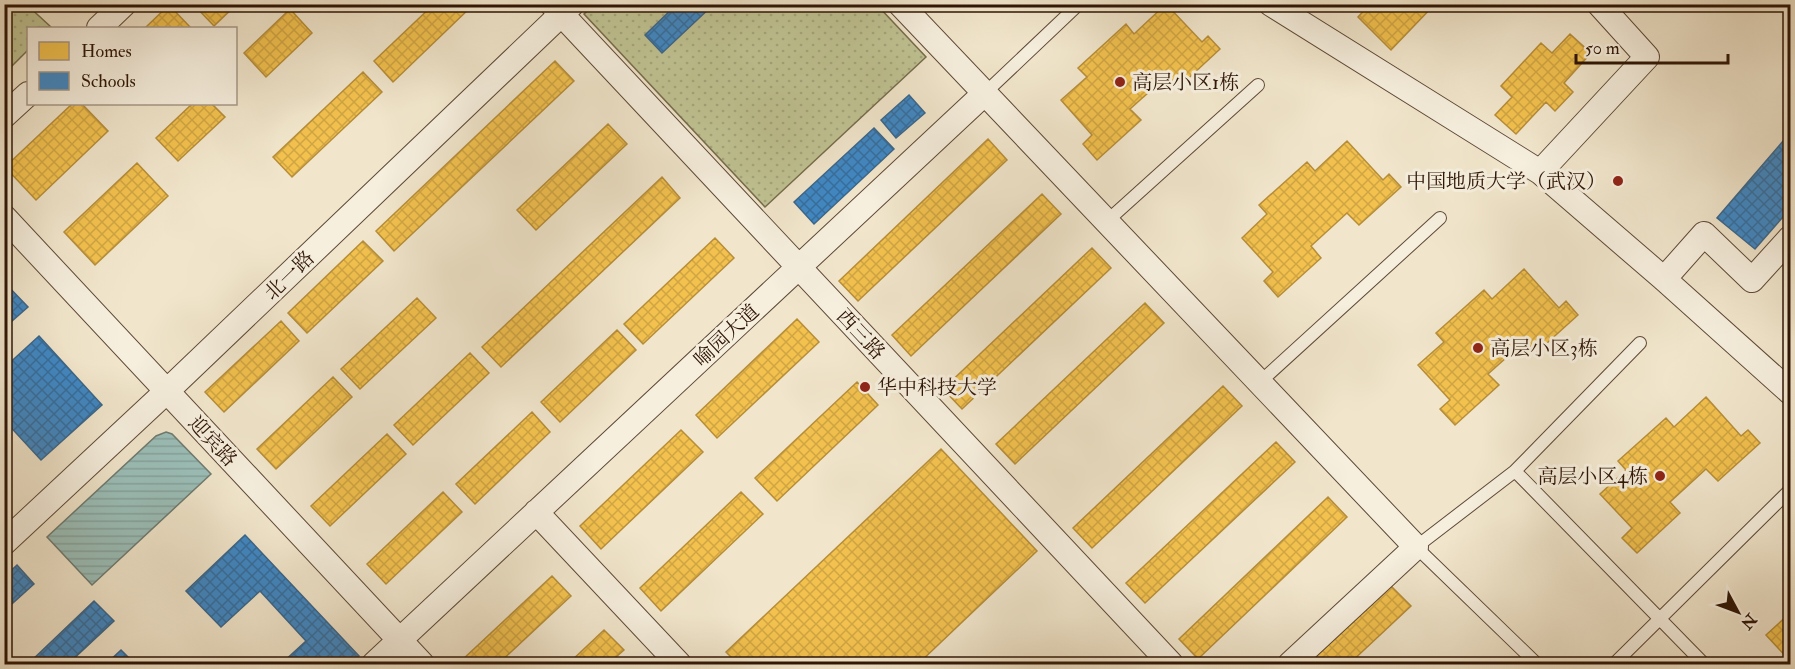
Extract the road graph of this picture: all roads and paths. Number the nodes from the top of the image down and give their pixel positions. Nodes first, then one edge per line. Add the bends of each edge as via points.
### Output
1 (124, 4) edge
2 (900, 4) edge
3 (1079, 4) edge
4 (1270, 4) edge
5 (1599, 4) edge
6 (562, 8) edge
7 (100, 27) edge
8 (1258, 85) dead end
9 (984, 94) junction
10 (27, 95) edge
11 (4, 116) edge
12 (1540, 172) junction
13 (4, 217) edge
14 (1440, 218) dead end
15 (1106, 222) junction
16 (1791, 238) edge
17 (798, 267) junction
18 (1664, 279) junction
19 (1640, 343) dead end
20 (1787, 381) edge
21 (1259, 383) junction
22 (167, 391) junction
23 (1515, 471) junction
24 (1791, 490) edge
25 (536, 512) junction
26 (4, 543) edge
27 (1416, 547) junction
28 (1660, 620) junction
29 (400, 640) junction
30 (374, 664) edge
31 (422, 664) edge
32 (679, 664) edge
33 (1170, 664) edge
34 (1290, 664) edge
35 (1537, 664) edge
36 (1614, 664) edge
37 (1704, 664) edge

1 - 7 street
2 - 9 street
3 - 9 lane, 喻园大道
4 - 12 street
5 - 12 street via 1647,57
6 - 17 street, 西三路
6 - 22 street, 北一路
8 - 15 lane
9 - 15 street
9 - 17 street, 喻园大道
10 - 11 street
12 - 18 street
13 - 22 street, 迎宾路
14 - 21 lane
15 - 21 street
16 - 18 street via 1752,280 1704,234
17 - 25 street, 喻园大道
17 - 33 street, 西三路
18 - 20 street
19 - 23 lane
21 - 27 street
22 - 26 street, 北一路
22 - 29 street, 迎宾路
23 - 27 lane
23 - 28 lane
24 - 28 lane
25 - 29 street, 喻园大道
25 - 32 street
27 - 34 street
27 - 35 lane
28 - 36 lane
28 - 37 lane
29 - 30 street, 喻园大道
29 - 31 street, 迎宾路

